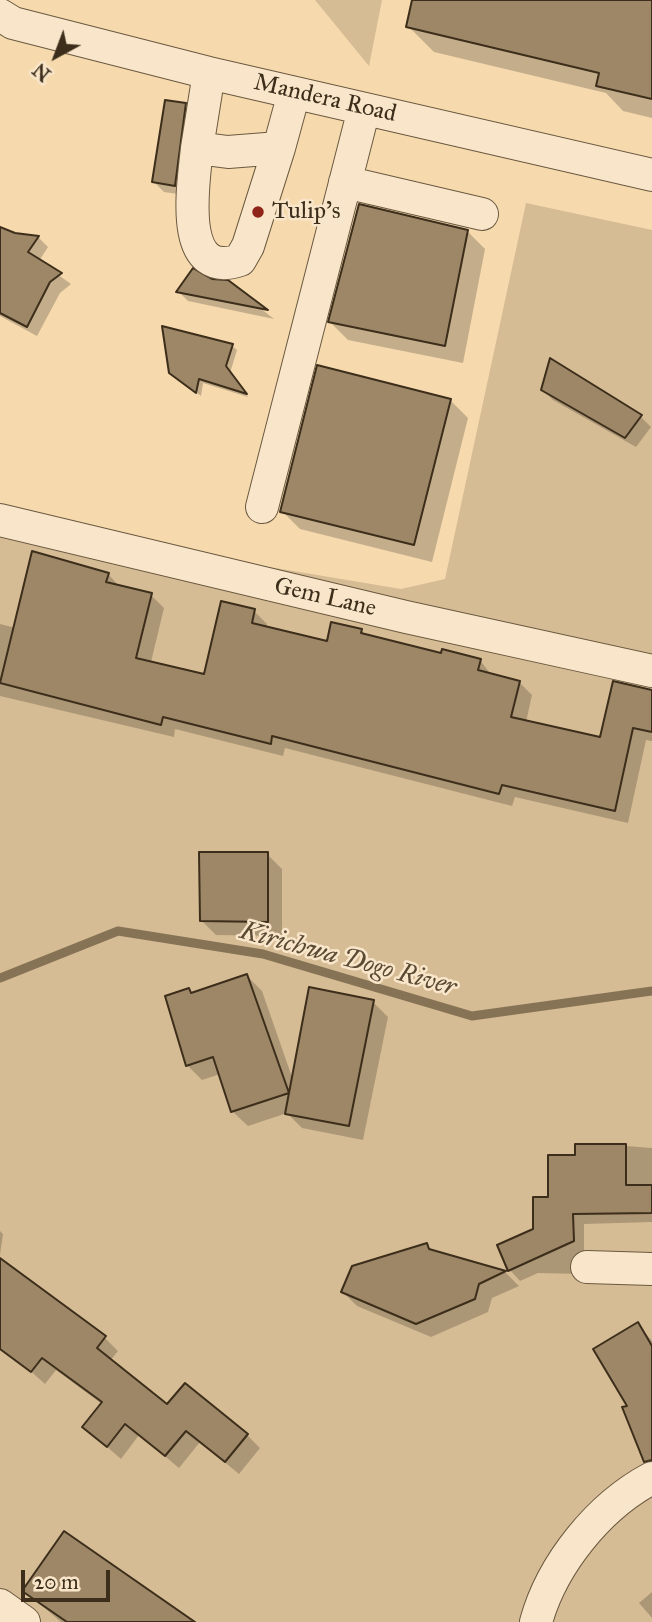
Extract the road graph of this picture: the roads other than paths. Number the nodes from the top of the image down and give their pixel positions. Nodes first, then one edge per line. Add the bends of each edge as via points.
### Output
1 (0, 15) edge
2 (209, 73) junction
3 (294, 93) junction
4 (364, 109) junction
5 (197, 148) junction
6 (279, 148) junction
7 (652, 175) edge
8 (345, 182) junction
9 (482, 214) dead end
10 (262, 507) dead end
11 (0, 520) edge
12 (652, 671) edge
13 (587, 1267) dead end
14 (652, 1269) edge
15 (652, 1478) edge
16 (0, 1605) edge
17 (24, 1622) edge
18 (536, 1622) edge

1 - 2 street, Mandera Road via 13,23
2 - 3 street, Mandera Road
2 - 5 street
3 - 4 street, Mandera Road
3 - 6 street
4 - 7 street, Mandera Road
4 - 8 street
5 - 6 street via 228,152
5 - 6 street via 192,214 195,241 215,261 228,264 240,260 247,246
8 - 9 street
8 - 10 street
11 - 12 street, Gem Lane
13 - 14 street
15 - 18 street via 626,1491 593,1523 544,1593
16 - 17 street

